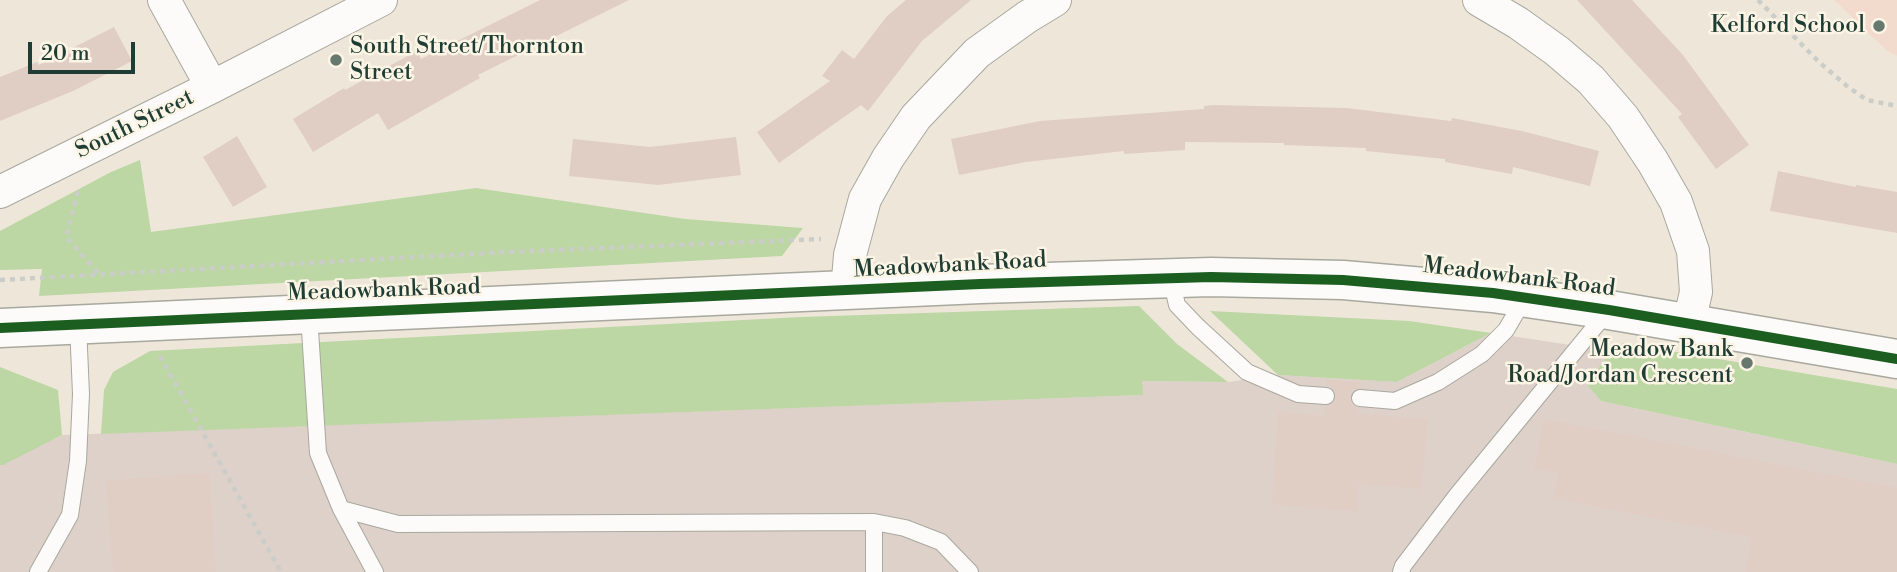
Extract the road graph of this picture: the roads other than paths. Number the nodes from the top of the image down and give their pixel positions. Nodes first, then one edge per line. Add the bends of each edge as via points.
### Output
1 (164, 0) edge
2 (381, 0) edge
3 (1055, 0) edge
4 (1479, 0) edge
5 (212, 87) junction
6 (0, 192) edge
7 (1171, 278) junction
8 (847, 291) junction
9 (1524, 298) junction
10 (1609, 310) junction
11 (309, 315) junction
12 (1689, 323) junction
13 (78, 324) junction
14 (0, 328) edge
15 (1897, 359) edge
16 (1326, 396) dead end
17 (1360, 398) dead end
18 (341, 509) junction
19 (874, 523) junction
20 (38, 572) edge
21 (375, 572) edge
22 (874, 572) edge
23 (970, 572) edge
24 (1401, 572) edge

1 - 5 street
2 - 5 street, South Street
3 - 8 street via 977,53 916,117 865,199 850,256
4 - 12 street via 1518,23 1591,80 1653,162 1676,202 1693,251 1696,292
5 - 6 street, South Street
7 - 8 main road, Meadowbank Road
7 - 9 main road, Meadowbank Road via 1343,280
7 - 16 lane via 1177,305 1247,372 1298,394
8 - 11 main road, Meadowbank Road
9 - 10 main road, Meadowbank Road
9 - 17 lane via 1506,330 1482,354 1438,382 1395,401
10 - 12 main road, Meadowbank Road
10 - 24 lane via 1457,495
11 - 13 main road, Meadowbank Road
11 - 18 lane via 318,453
12 - 15 main road, Meadowbank Road
13 - 14 main road, Meadowbank Road
13 - 20 lane via 78,461 70,515
18 - 19 lane via 398,524
18 - 21 lane
19 - 22 lane
19 - 23 lane via 905,528 941,542

